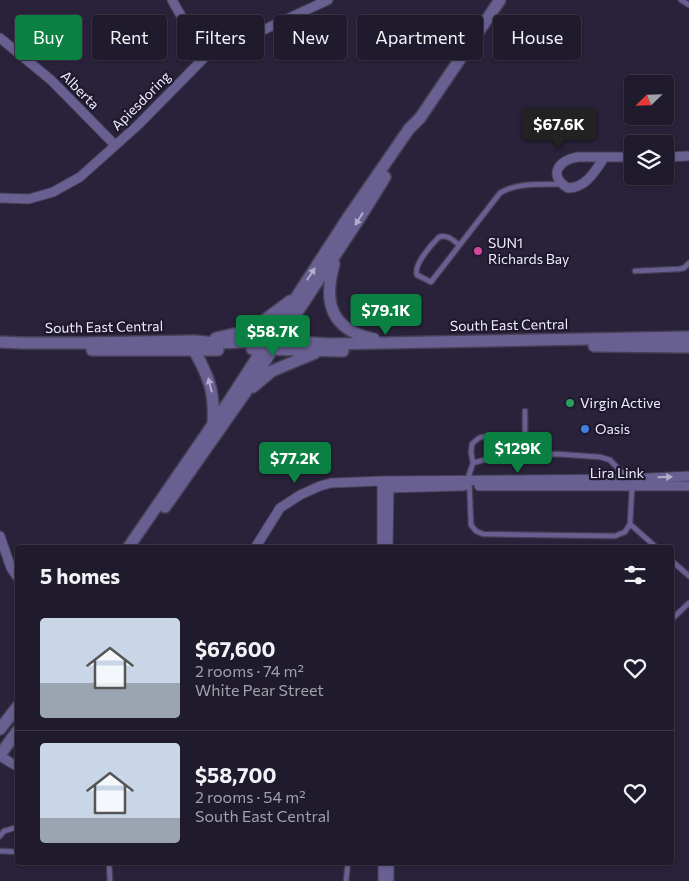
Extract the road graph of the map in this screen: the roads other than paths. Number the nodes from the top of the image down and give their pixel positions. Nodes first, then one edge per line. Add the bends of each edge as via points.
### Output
1 (172, 0) edge
2 (328, 0) edge
3 (500, 0) edge
4 (681, 0) edge
5 (689, 5) edge
6 (181, 15) edge
7 (0, 38) edge
8 (420, 118) junction
9 (115, 145) junction
10 (674, 156) edge
11 (689, 156) edge
12 (604, 158) junction
13 (624, 158) edge
14 (562, 184) junction
15 (0, 198) edge
16 (459, 245) junction
17 (338, 252) junction
18 (689, 263) edge
19 (635, 271) dead end
20 (296, 297) junction
21 (689, 336) edge
22 (0, 342) edge
23 (390, 342) junction
24 (195, 345) junction
25 (270, 345) junction
26 (689, 347) edge
27 (0, 348) edge
28 (319, 352) junction
29 (245, 393) junction
30 (525, 411) dead end
31 (213, 424) junction
32 (525, 456) junction
33 (494, 457) junction
34 (473, 463) junction
35 (689, 476) edge
36 (470, 483) junction
37 (630, 483) junction
38 (385, 484) junction
39 (689, 486) edge
40 (630, 524) junction
41 (0, 536) edge
42 (130, 545) edge
43 (140, 545) edge
44 (257, 545) edge
45 (382, 545) edge
46 (388, 545) edge
47 (654, 545) edge
48 (674, 563) edge
49 (15, 574) edge
50 (689, 576) edge
51 (689, 603) edge
52 (674, 617) edge
53 (15, 710) edge
54 (0, 729) edge
55 (15, 736) edge
56 (15, 738) edge
57 (0, 756) edge
58 (15, 765) edge
59 (15, 827) edge
60 (0, 836) edge
61 (0, 851) edge
62 (15, 852) edge
63 (109, 865) edge
64 (348, 865) edge
65 (382, 865) edge
66 (389, 865) edge
67 (110, 881) edge
68 (346, 881) edge
69 (383, 881) edge
70 (389, 881) edge

1 - 6 street
2 - 9 street, Apiesdoring via 205,56
3 - 8 street
4 - 5 lane
7 - 9 street, Alberta via 51,80
8 -> 17 street
20 -> 8 street via 409,129
9 - 15 street, Apiesdoring via 80,177 53,192 29,199
10 - 11 street
12 - 13 street
12 - 14 street via 580,186 568,188
12 - 14 street via 566,160 557,172
14 - 16 lane via 506,189
16 - 16 lane via 432,282 417,275 419,262 439,237 448,237
17 - 23 street via 328,291 333,311 344,327 355,334
17 - 25 street
18 - 19 lane via 679,269
20 - 24 street via 248,330
20 - 25 street
21 - 23 street, South East Central
22 - 24 street, South East Central
23 - 25 street, South East Central
24 - 25 street, South East Central
24 - 27 street, South East Central via 84,350
31 -> 24 street via 211,384
25 - 28 street, South East Central
25 - 29 street
25 - 31 street
26 - 28 street, South East Central via 512,346
28 - 29 street via 272,371
29 - 43 street
30 - 32 lane
31 - 42 street
32 - 33 lane, Lira Link
32 - 37 lane, Lira Link via 600,457 610,460
33 - 34 lane, Lira Link
33 - 34 lane via 494,445 490,439 480,437 472,444
34 - 36 lane
37 -> 35 street, Lira Link
36 - 37 street, Lira Link
36 - 38 street, Lira Link
36 - 40 lane via 471,525 483,534 615,536
37 - 39 street, Lira Link
37 - 40 lane
38 - 44 street, Lira Link via 331,483 300,495 280,508
38 - 45 street
38 - 46 street
40 - 47 lane
41 - 49 street
48 - 50 lane
51 - 52 lane
53 - 54 street
54 - 55 street
56 - 57 street
57 - 58 street
59 - 60 lane
61 - 62 lane
63 - 67 lane
64 - 68 lane
65 - 69 street
66 - 70 street

